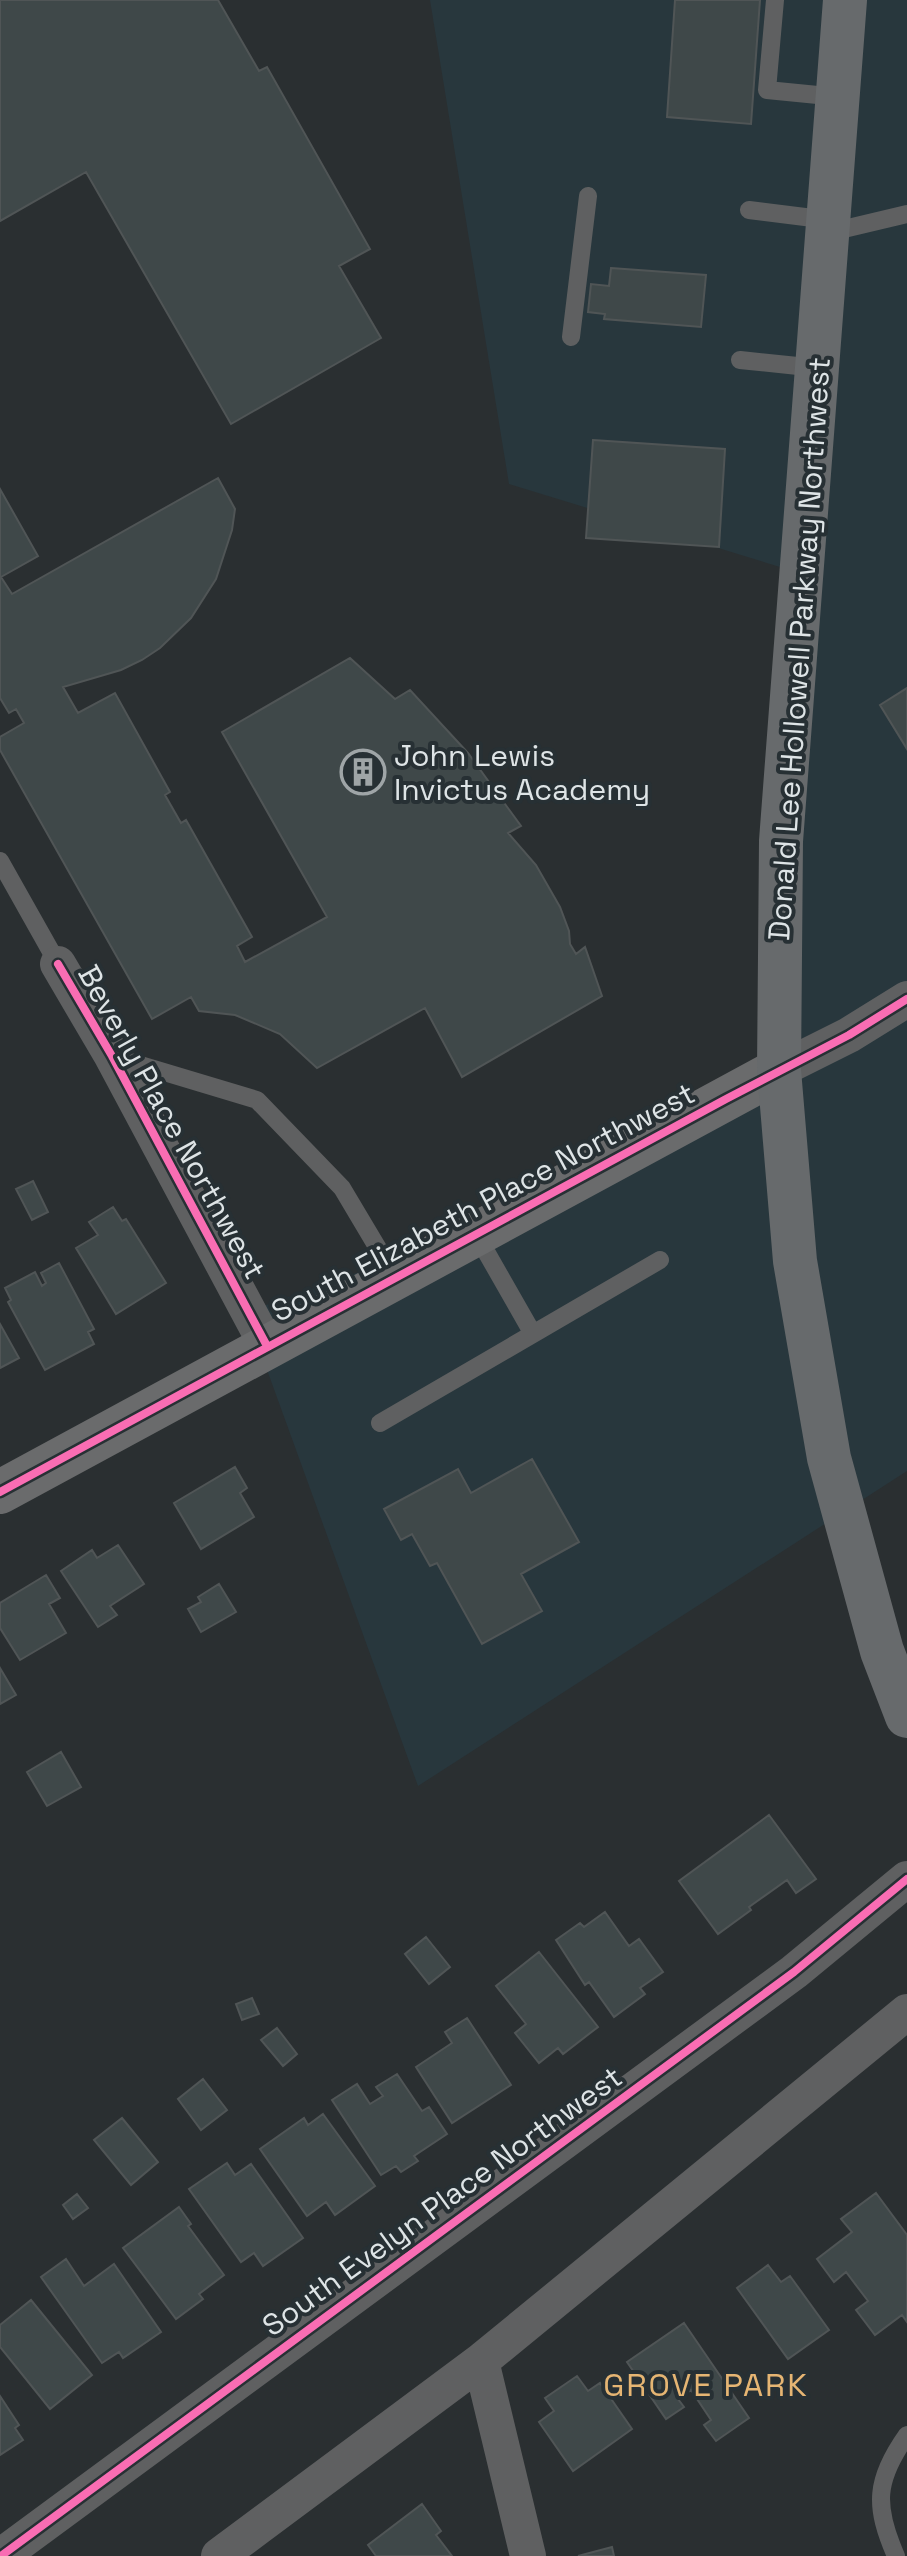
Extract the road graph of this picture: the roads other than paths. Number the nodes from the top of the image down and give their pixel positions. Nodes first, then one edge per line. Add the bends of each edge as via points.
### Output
1 (775, 0) edge
2 (845, 0) edge
3 (838, 97) junction
4 (588, 196) dead end
5 (749, 210) dead end
6 (907, 214) edge
7 (828, 226) junction
8 (571, 337) dead end
9 (740, 360) dead end
10 (817, 368) junction
11 (2, 868) edge
12 (58, 964) joint
13 (907, 999) edge
14 (112, 1056) junction
15 (779, 1070) junction
16 (476, 1234) junction
17 (660, 1260) dead end
18 (395, 1277) junction
19 (533, 1334) junction
20 (267, 1346) junction
21 (380, 1423) dead end
22 (0, 1492) edge
23 (907, 1716) edge
24 (907, 1879) edge
25 (907, 2012) edge
26 (481, 2361) junction
27 (907, 2435) edge
28 (1, 2556) edge
29 (219, 2556) edge
30 (528, 2556) edge
31 (896, 2556) edge

1 - 3 lane via 767,90
2 - 3 main road, Donald Lee Hollowell Parkway Northwest
3 - 7 main road, Donald Lee Hollowell Parkway Northwest
4 - 8 lane
5 - 7 lane
6 - 7 lane
7 - 10 main road, Donald Lee Hollowell Parkway Northwest
9 - 10 lane
10 - 15 main road, Donald Lee Hollowell Parkway Northwest via 781,841
11 - 12 lane
12 - 14 street, Beverly Place Northwest
13 - 15 street
14 - 18 lane via 257,1100 342,1188
14 - 20 street, Beverly Place Northwest
15 - 16 street, South Elizabeth Place Northwest
15 - 23 main road, Donald Lee Hollowell Parkway Northwest via 795,1261 829,1458 882,1651
16 - 18 street, South Elizabeth Place Northwest
16 - 19 lane
17 - 19 lane
18 - 20 street, South Elizabeth Place Northwest
19 - 21 lane
20 - 22 street, South Elizabeth Place Northwest
24 - 28 street, South Evelyn Place Northwest via 794,1972
25 - 26 street
26 - 29 street
26 - 30 street
27 - 31 lane via 880,2483 884,2528

